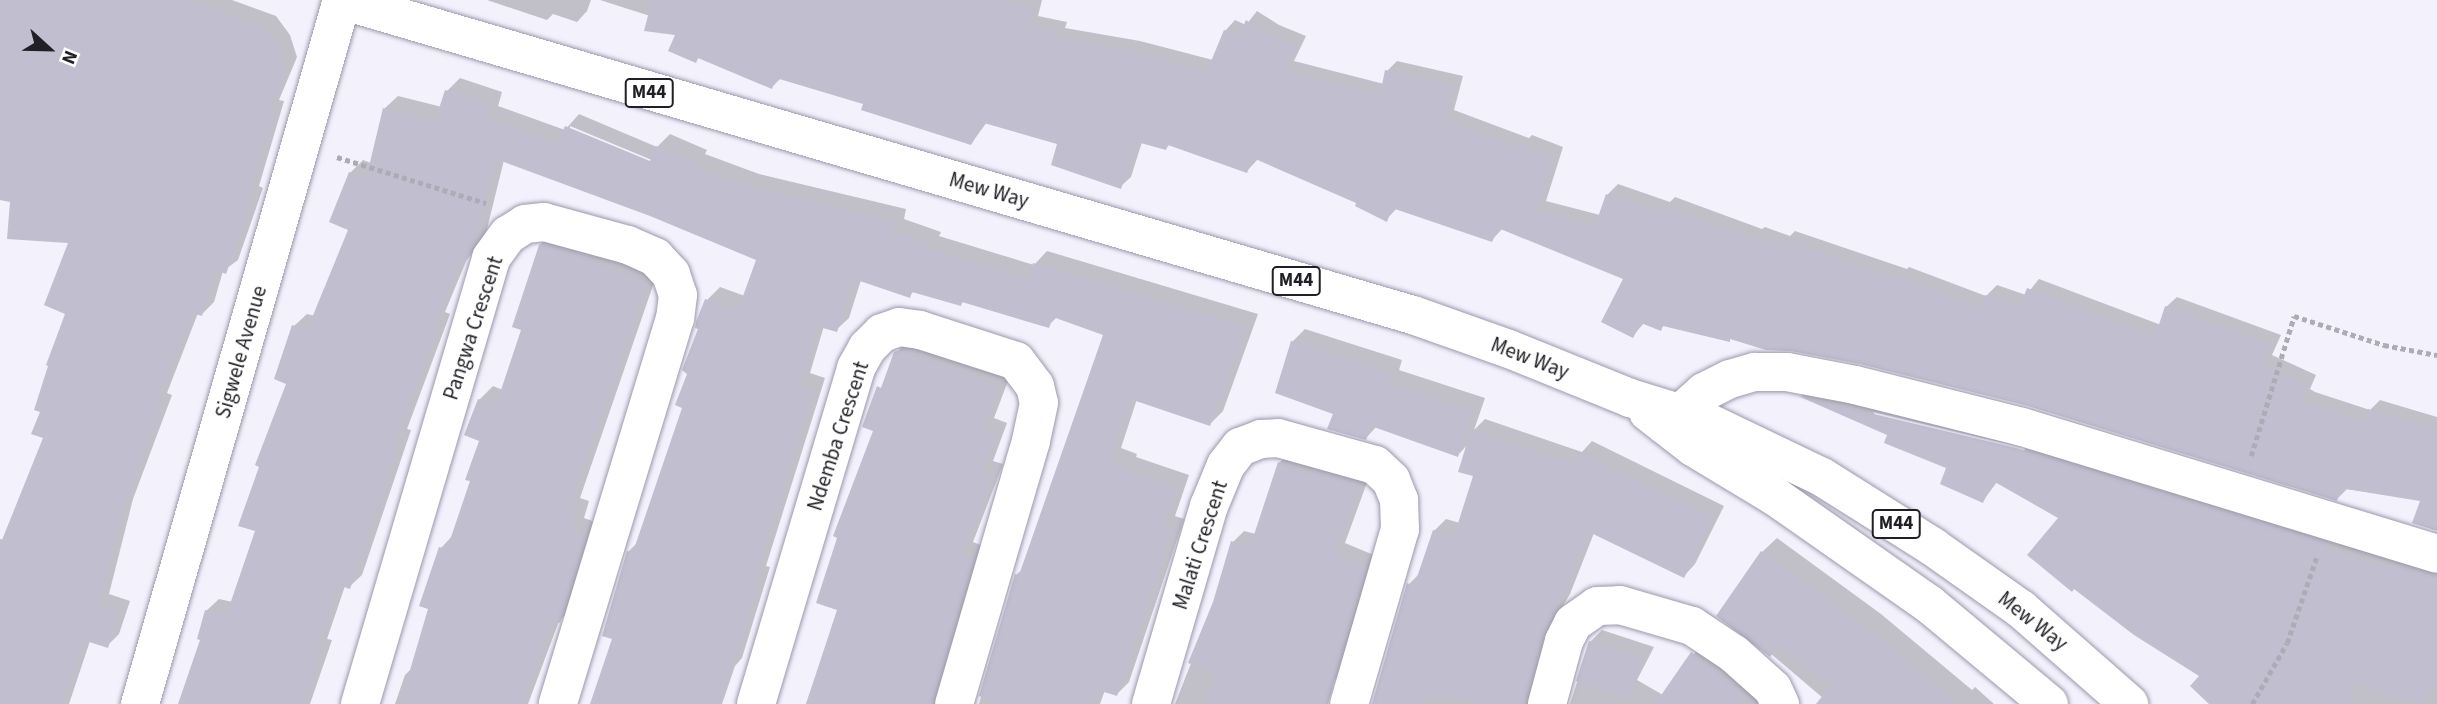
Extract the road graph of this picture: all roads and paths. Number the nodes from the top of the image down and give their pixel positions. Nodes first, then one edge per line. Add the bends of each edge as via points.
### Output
1 (342, 0) edge
2 (330, 155) dead end
3 (516, 229) junction
4 (2437, 355) edge
5 (1672, 420) junction
6 (2241, 494) junction
7 (2329, 519) junction
8 (2437, 554) edge
9 (141, 704) edge
10 (360, 704) edge
11 (558, 704) edge
12 (756, 704) edge
13 (954, 704) edge
14 (1151, 704) edge
15 (1349, 704) edge
16 (1547, 704) edge
17 (1780, 704) edge
18 (2049, 704) edge
19 (2129, 704) edge
20 (2252, 704) edge

1 - 5 street, Mew Way / M44 via 1413,315 1630,398
1 - 9 street, Sigwele Avenue
2 - 3 path via 498,206
3 - 10 street, Pangwa Crescent via 491,258
3 - 11 street via 544,222 628,245 655,257 671,274 678,295 675,318
4 - 6 path via 2384,345 2294,316
5 - 6 street via 1704,393 1730,379 1755,372 1787,372 2022,427
5 - 18 street, Mew Way / M44 via 1693,447 1776,497 1929,604
5 - 19 street, Mew Way / M44 via 1705,421 1822,477 2021,609
6 - 7 street
7 - 8 street
7 - 20 path via 2287,643
12 - 13 street, Ndemba Crescent via 856,368 866,348 882,333 899,327 1016,361 1035,386 1039,403
14 - 15 street, Malati Crescent via 1209,506 1226,465 1240,447 1278,438 1375,465 1391,480 1399,500 1399,529
16 - 17 street via 1573,623 1597,606 1620,605 1692,625 1773,689

